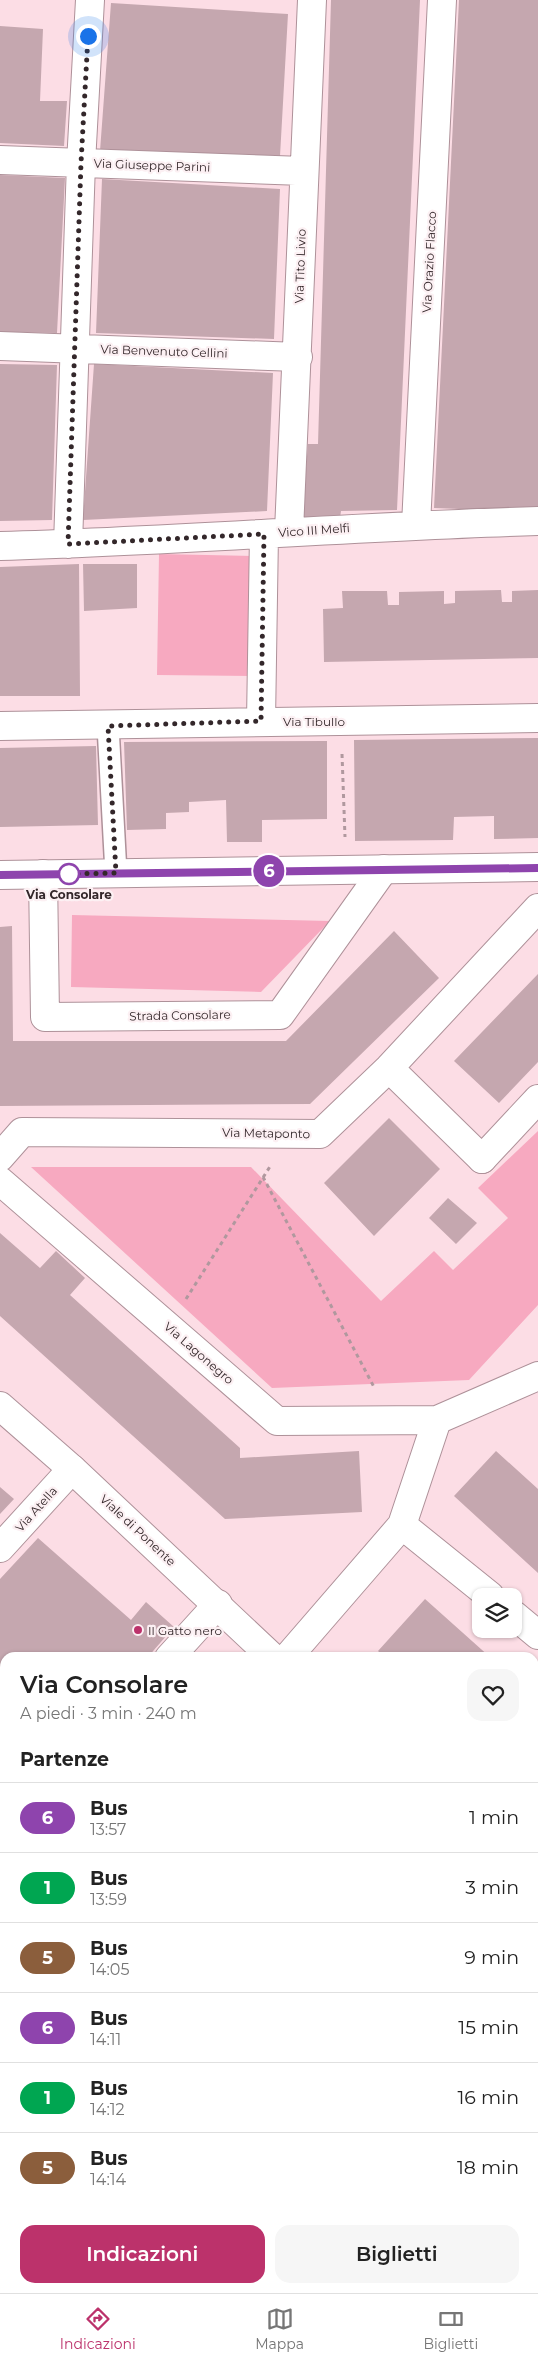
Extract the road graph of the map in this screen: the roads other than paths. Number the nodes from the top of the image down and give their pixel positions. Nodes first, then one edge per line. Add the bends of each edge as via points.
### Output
1 (90, 0) edge
2 (312, 0) edge
3 (442, 0) edge
4 (0, 160) edge
5 (81, 163) junction
6 (303, 171) junction
7 (0, 346) edge
8 (76, 347) junction
9 (298, 357) junction
10 (538, 521) edge
11 (416, 525) junction
12 (277, 533) junction
13 (68, 544) junction
14 (0, 546) edge
15 (538, 718) edge
16 (261, 721) junction
17 (0, 726) edge
18 (108, 726) junction
19 (538, 868) edge
20 (384, 869) junction
21 (116, 873) junction
22 (43, 874) junction
23 (0, 875) edge
24 (538, 908) edge
25 (389, 1068) junction
26 (538, 1099) edge
27 (0, 1157) edge
28 (0, 1181) edge
29 (538, 1378) edge
30 (0, 1406) edge
31 (437, 1420) junction
32 (72, 1469) junction
33 (402, 1525) junction
34 (0, 1548) edge
35 (480, 1588) edge
36 (218, 1604) junction
37 (522, 1622) edge
38 (538, 1635) edge
39 (174, 1652) edge
40 (267, 1652) edge
41 (292, 1652) edge

1 - 5 street
2 - 6 street, Via Tito Livio
3 - 11 street, Via Orazio Flacco
4 - 5 street, Via Giuseppe Parini
5 - 6 street, Via Giuseppe Parini
5 - 8 street
6 - 9 street, Via Tito Livio
7 - 8 street, Via Benvenuto Cellini
8 - 9 street, Via Benvenuto Cellini
8 - 13 street
9 - 12 street, Via Tito Livio
10 - 11 street, Vico III Melfi
11 - 12 street, Vico III Melfi
12 - 13 street, Vico III Melfi
12 - 16 street, Via Tito Livio
13 - 14 street, Vico III Melfi
15 - 16 street, Via Tibullo
16 - 18 street, Via Tibullo
17 - 18 street, Via Tibullo
18 - 21 lane
19 - 20 street
20 - 21 street
20 - 22 street, Strada Consolare via 280,1014 45,1017
21 - 22 street
22 - 23 street
24 - 25 street, Via Metaponto
25 - 26 street via 482,1158
25 - 27 street, Via Metaponto via 320,1134 22,1132
28 - 31 street, Via Lagonegro via 277,1421
29 - 31 street
30 - 32 street, Viale di Ponente
31 - 33 street
32 - 34 street, Via Atella
32 - 36 street, Viale di Ponente
33 - 35 street
33 - 41 street
36 - 39 street
36 - 40 street, Viale di Ponente
37 - 38 street

